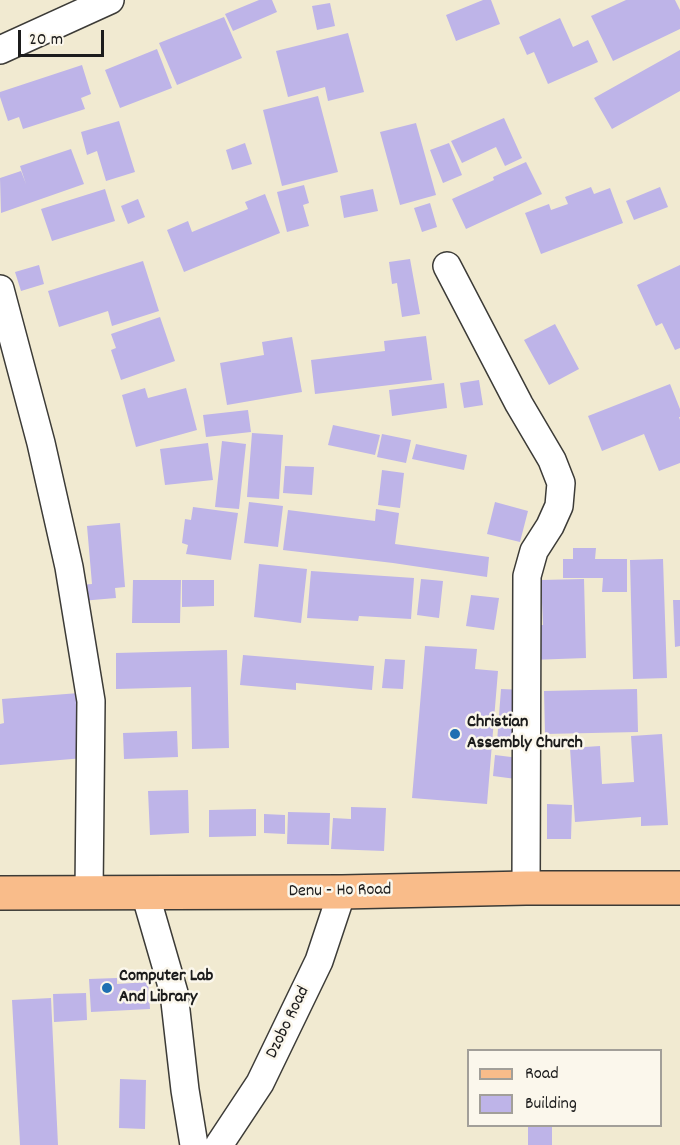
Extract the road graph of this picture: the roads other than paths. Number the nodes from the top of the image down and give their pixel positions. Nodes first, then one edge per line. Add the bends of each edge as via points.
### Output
1 (110, 0) edge
2 (0, 50) edge
3 (447, 266) dead end
4 (0, 289) edge
5 (526, 888) junction
6 (680, 888) edge
7 (89, 891) junction
8 (342, 892) junction
9 (0, 893) edge
10 (145, 893) junction
11 (194, 1145) edge
12 (219, 1145) edge

1 - 2 street
3 - 5 street via 561,483 559,506 534,551 527,576
4 - 7 street via 69,567 91,701
5 - 6 main road, Denu - Ho Road
5 - 8 main road, Denu - Ho Road
7 - 9 main road, Denu - Ho Road
7 - 10 main road, Denu - Ho Road
8 - 10 main road, Denu - Ho Road
8 - 12 street, Dzobo Road via 319,961 260,1083
10 - 11 street via 174,993

